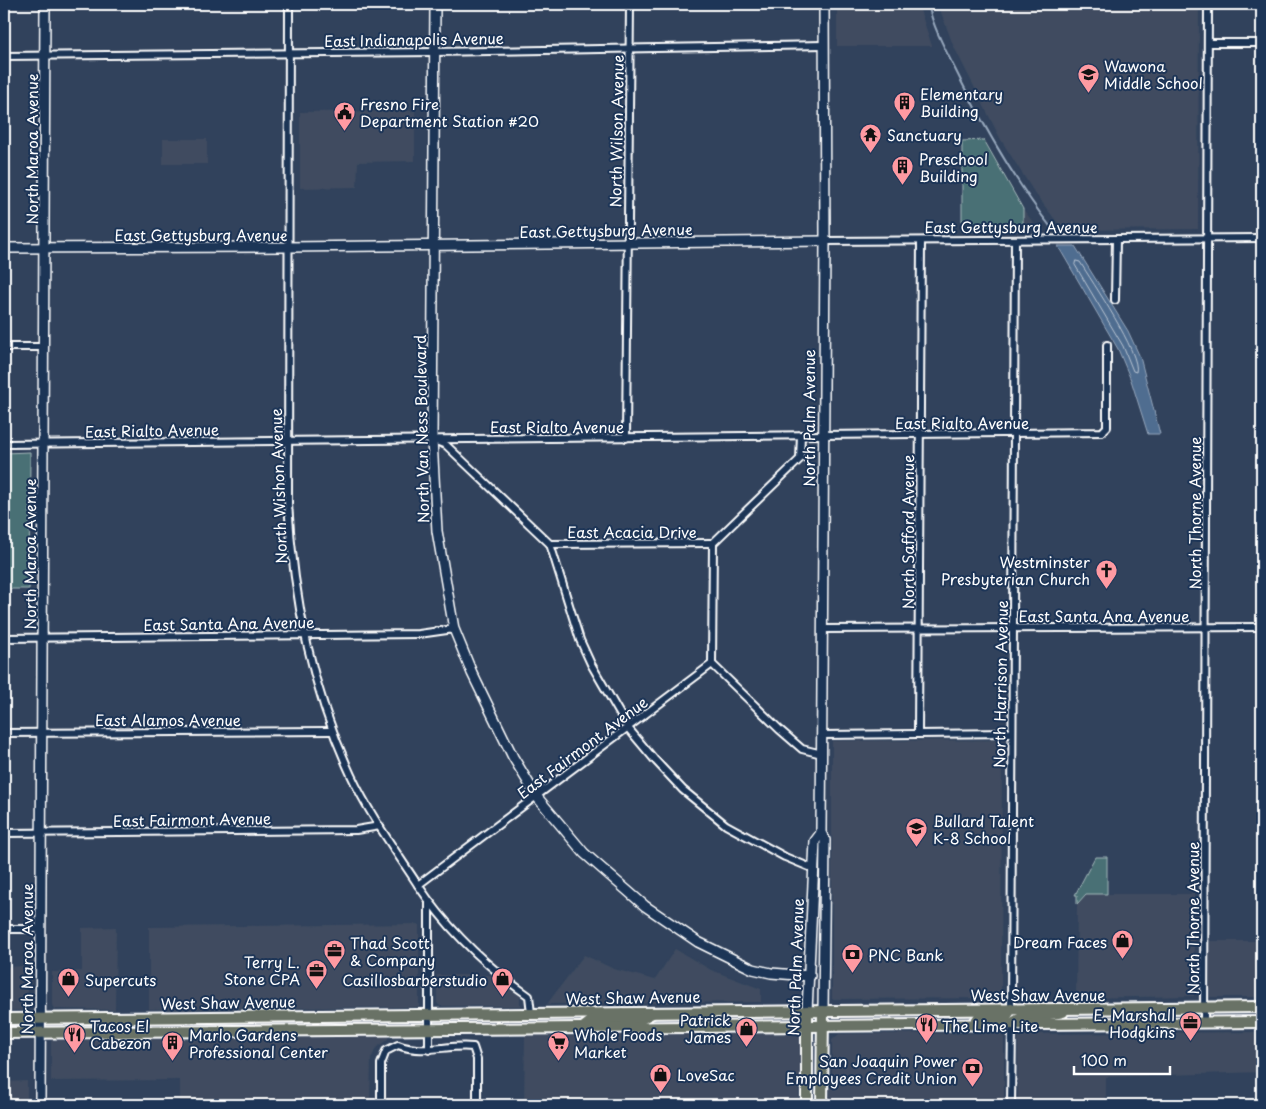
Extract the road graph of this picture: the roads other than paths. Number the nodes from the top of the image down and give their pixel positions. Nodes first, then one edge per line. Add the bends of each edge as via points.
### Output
1 (45, 4) edge
2 (289, 4) edge
3 (435, 4) edge
4 (630, 4) edge
5 (824, 4) edge
6 (1208, 4) edge
7 (1208, 43) junction
8 (1262, 43) edge
9 (824, 45) junction
10 (630, 47) junction
11 (435, 52) junction
12 (289, 54) junction
13 (4, 56) edge
14 (45, 56) junction
15 (1262, 238) edge
16 (1116, 239) junction
17 (1208, 239) junction
18 (1014, 240) junction
19 (825, 241) junction
20 (921, 241) junction
21 (628, 243) junction
22 (435, 246) junction
23 (44, 247) junction
24 (288, 247) junction
25 (4, 248) edge
26 (1115, 300) dead end
27 (1107, 345) dead end
28 (4, 347) edge
29 (44, 347) junction
30 (801, 435) junction
31 (823, 435) junction
32 (920, 435) junction
33 (1014, 435) junction
34 (626, 438) junction
35 (287, 440) junction
36 (432, 440) junction
37 (4, 444) edge
38 (44, 444) junction
39 (713, 543) junction
40 (550, 544) junction
41 (1206, 627) junction
42 (1262, 627) edge
43 (1013, 628) junction
44 (454, 629) junction
45 (823, 629) junction
46 (919, 629) junction
47 (304, 634) junction
48 (42, 637) junction
49 (4, 638) edge
50 (712, 664) junction
51 (628, 728) junction
52 (332, 731) junction
53 (40, 732) junction
54 (4, 733) edge
55 (1012, 733) junction
56 (918, 734) junction
57 (822, 735) junction
58 (822, 754) junction
59 (537, 797) junction
60 (380, 826) junction
61 (821, 832) junction
62 (4, 833) edge
63 (42, 833) junction
64 (814, 869) junction
65 (418, 885) junction
66 (429, 902) junction
67 (39, 929) junction
68 (4, 930) edge
69 (810, 976) junction
70 (1204, 1007) junction
71 (1262, 1007) edge
72 (1076, 1008) junction
73 (1012, 1009) junction
74 (807, 1011) junction
75 (823, 1011) junction
76 (653, 1012) junction
77 (531, 1013) junction
78 (429, 1015) junction
79 (4, 1019) edge
80 (40, 1019) junction
81 (1262, 1022) edge
82 (1204, 1023) junction
83 (974, 1024) junction
84 (1012, 1024) junction
85 (807, 1025) junction
86 (823, 1025) junction
87 (584, 1027) junction
88 (428, 1029) junction
89 (4, 1032) edge
90 (40, 1032) junction
91 (429, 1050) junction
92 (40, 1105) edge
93 (381, 1105) edge
94 (477, 1105) edge
95 (807, 1105) edge
96 (822, 1105) edge
97 (1010, 1105) edge

1 - 14 main road, North Maroa Avenue
2 - 12 street, North Wishon Avenue
3 - 11 main road, North Van Ness Boulevard
4 - 10 street, North Wilson Avenue
5 - 9 main road, North Palm Avenue
6 - 7 street, North Thorne Avenue
7 - 8 street
7 - 17 street, North Thorne Avenue
9 - 10 street, East Indianapolis Avenue
9 - 19 main road, North Palm Avenue
10 - 11 street, East Indianapolis Avenue
10 - 21 street, North Wilson Avenue
11 - 12 street, East Indianapolis Avenue
11 - 22 main road, North Van Ness Boulevard
12 - 14 street, East Indianapolis Avenue
12 - 24 street, North Wishon Avenue
13 - 14 street, East Indianapolis Avenue
14 - 23 main road, North Maroa Avenue
15 - 17 street, East Gettysburg Avenue
16 - 17 street, East Gettysburg Avenue
16 - 18 street, East Gettysburg Avenue
16 - 26 street
17 - 41 street, North Thorne Avenue
18 - 20 street, East Gettysburg Avenue
18 - 33 street, North Harrison Avenue
19 - 20 street, East Gettysburg Avenue
19 - 21 main road, East Gettysburg Avenue
19 - 31 main road, North Palm Avenue
20 - 32 street, North Safford Avenue
21 - 22 main road, East Gettysburg Avenue
21 - 34 street, North Wilson Avenue
22 - 24 main road, East Gettysburg Avenue
22 - 36 main road, North Van Ness Boulevard
23 - 24 main road, East Gettysburg Avenue
23 - 25 main road, East Gettysburg Avenue
23 - 29 main road, North Maroa Avenue
24 - 35 street, North Wishon Avenue
27 - 33 street, East Rialto Avenue via 1107,427 1102,432
28 - 29 street
29 - 38 main road, North Maroa Avenue
30 - 31 street, East Rialto Avenue
30 - 34 street, East Rialto Avenue
30 - 39 street via 800,459
31 - 32 street, East Rialto Avenue
31 - 45 main road, North Palm Avenue
32 - 33 street, East Rialto Avenue
32 - 46 street, North Safford Avenue
33 - 43 street, North Harrison Avenue
34 - 36 street, East Rialto Avenue
35 - 36 street, East Rialto Avenue
35 - 38 street, East Rialto Avenue
35 - 47 street, North Wishon Avenue via 291,552
36 - 40 street via 446,446
36 - 44 main road, North Van Ness Boulevard via 437,531
37 - 38 street, East Rialto Avenue
38 - 48 main road, North Maroa Avenue
39 - 40 street, East Acacia Drive
39 - 50 street
40 - 51 street via 580,640
41 - 42 street, East Santa Ana Avenue
41 - 43 street, East Santa Ana Avenue
41 - 70 street, North Thorne Avenue
43 - 46 street, East Santa Ana Avenue
43 - 55 street, North Harrison Avenue
44 - 47 street, East Santa Ana Avenue via 419,634
44 - 59 main road, North Van Ness Boulevard via 493,717
45 - 46 street, East Santa Ana Avenue
45 - 57 main road, North Palm Avenue
46 - 56 street, North Safford Avenue
47 - 48 street, East Santa Ana Avenue
47 - 52 street, North Wishon Avenue via 314,681
48 - 49 street, East Santa Ana Avenue
48 - 53 main road, North Maroa Avenue
50 - 51 street, East Fairmont Avenue
50 - 58 street via 802,748
51 - 59 street, East Fairmont Avenue
51 - 64 street via 683,790 715,817 784,857
52 - 53 street, East Alamos Avenue
52 - 60 street, North Wishon Avenue via 352,777
53 - 54 street, East Alamos Avenue
53 - 63 main road, North Maroa Avenue
55 - 56 street
55 - 73 street, North Harrison Avenue
56 - 57 street
57 - 58 main road, North Palm Avenue
58 - 61 main road, North Palm Avenue
59 - 65 street, East Fairmont Avenue
59 - 69 main road, North Van Ness Boulevard via 584,853 671,925 753,969
60 - 63 street, East Fairmont Avenue via 356,830
60 - 65 street, North Wishon Avenue
61 - 64 main road, North Palm Avenue via 815,841
61 - 75 main road, North Palm Avenue via 825,840
62 - 63 street, East Fairmont Avenue
63 - 67 main road, North Maroa Avenue
64 - 69 main road, North Palm Avenue
65 - 66 street, North Wishon Avenue
66 - 77 street, North Wishon Avenue via 488,965 529,996
66 - 78 street
67 - 68 street
67 - 80 main road, North Maroa Avenue
69 - 74 main road, North Palm Avenue
70 - 71 main road, West Shaw Avenue
70 - 72 main road, West Shaw Avenue
70 - 82 street, North Thorne Avenue
72 - 73 main road, West Shaw Avenue
72 - 84 main road via 1047,1016 1020,1017
73 - 75 main road, West Shaw Avenue
73 - 83 main road via 1006,1017 979,1017
74 - 75 main road, West Shaw Avenue
74 - 76 main road, West Shaw Avenue
74 - 85 main road, North Palm Avenue
75 - 86 main road, North Palm Avenue
76 - 77 main road, West Shaw Avenue
76 - 87 main road via 639,1020 593,1020
77 - 78 main road, West Shaw Avenue
78 - 80 main road, West Shaw Avenue
78 - 88 street
79 - 80 main road, West Shaw Avenue
80 - 90 main road, North Maroa Avenue
81 - 82 main road, West Shaw Avenue
82 - 84 main road, West Shaw Avenue
83 - 84 main road, West Shaw Avenue
83 - 86 main road, West Shaw Avenue
84 - 97 street
85 - 86 main road, West Shaw Avenue
85 - 87 main road, West Shaw Avenue
85 - 95 main road, North Palm Avenue
86 - 96 main road, North Palm Avenue
87 - 88 main road, West Shaw Avenue
88 - 90 main road, West Shaw Avenue
88 - 91 street
89 - 90 main road, West Shaw Avenue
90 - 92 main road, North Maroa Avenue
91 - 93 street via 411,1050 398,1045 386,1050 381,1064
91 - 94 street via 459,1045 473,1047 477,1059

